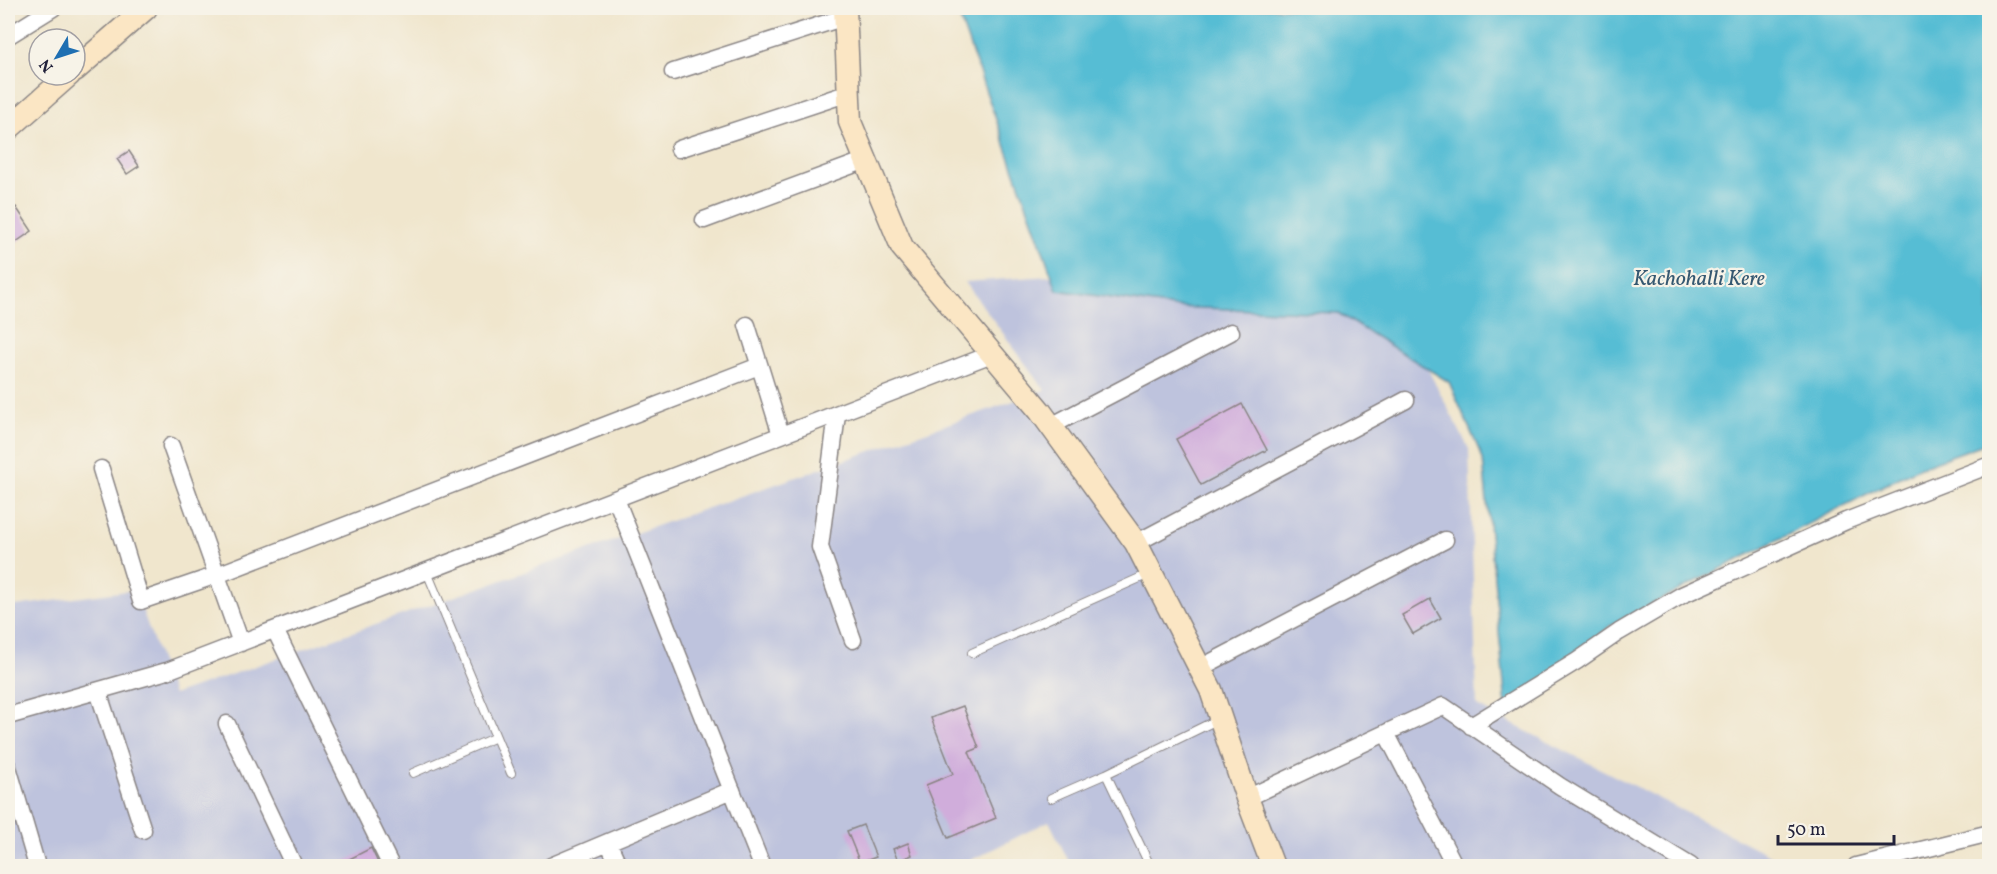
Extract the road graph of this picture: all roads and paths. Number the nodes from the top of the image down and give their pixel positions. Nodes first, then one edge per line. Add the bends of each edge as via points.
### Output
1 (53, 8) edge
2 (146, 8) edge
3 (845, 12) edge
4 (8, 36) edge
5 (87, 60) edge
6 (673, 72) dead end
7 (55, 87) edge
8 (849, 93) junction
9 (8, 129) edge
10 (679, 149) dead end
11 (866, 160) junction
12 (704, 220) dead end
13 (747, 325) dead end
14 (1231, 332) dead end
15 (992, 354) junction
16 (759, 366) junction
17 (1406, 400) dead end
18 (837, 414) junction
19 (1051, 426) junction
20 (781, 435) junction
21 (171, 446) dead end
22 (1989, 465) edge
23 (101, 469) dead end
24 (616, 499) junction
25 (1445, 540) dead end
26 (1136, 543) junction
27 (427, 572) junction
28 (1151, 573) junction
29 (217, 575) junction
30 (275, 630) junction
31 (853, 640) dead end
32 (242, 643) junction
33 (972, 653) dead end
34 (1200, 668) junction
35 (98, 691) junction
36 (8, 716) edge
37 (1220, 718) junction
38 (227, 724) dead end
39 (1471, 726) junction
40 (1386, 733) junction
41 (496, 737) junction
42 (8, 766) edge
43 (413, 773) dead end
44 (511, 773) dead end
45 (1106, 774) junction
46 (732, 790) junction
47 (1051, 798) dead end
48 (1247, 798) junction
49 (143, 830) dead end
50 (1989, 833) edge
51 (608, 842) junction
52 (37, 867) edge
53 (294, 867) edge
54 (391, 867) edge
55 (551, 867) edge
56 (619, 867) edge
57 (762, 867) edge
58 (1150, 867) edge
59 (1273, 867) edge
60 (1455, 867) edge
61 (1691, 867) edge
62 (1856, 867) edge

1 - 4 street
2 - 5 street
3 - 6 street
3 - 8 street
7 - 9 street
8 - 10 street
8 - 11 street via 850,122
11 - 12 street
11 - 15 street via 902,247
13 - 16 street
14 - 19 street
15 - 18 street
15 - 19 street
16 - 20 street
16 - 29 street
17 - 26 street
18 - 20 street
18 - 31 street via 820,547
19 - 26 street
20 - 24 street
21 - 29 street
22 - 39 street via 1846,521 1682,596
23 - 29 street via 141,601
24 - 27 street
24 - 46 street
25 - 34 street
26 - 28 street
27 - 30 street
27 - 41 lane
28 - 33 lane
28 - 34 street
29 - 32 street
30 - 32 street
30 - 54 street
32 - 35 street
34 - 37 street
35 - 36 street
35 - 49 street
37 - 45 lane
37 - 48 street
38 - 53 street
39 - 40 street via 1443,706
39 - 61 street
40 - 48 street
40 - 60 street
41 - 43 lane
41 - 44 lane
42 - 52 street
45 - 47 lane
45 - 58 lane
46 - 51 street
46 - 57 street
48 - 59 street
50 - 62 street
51 - 55 street
51 - 56 street

